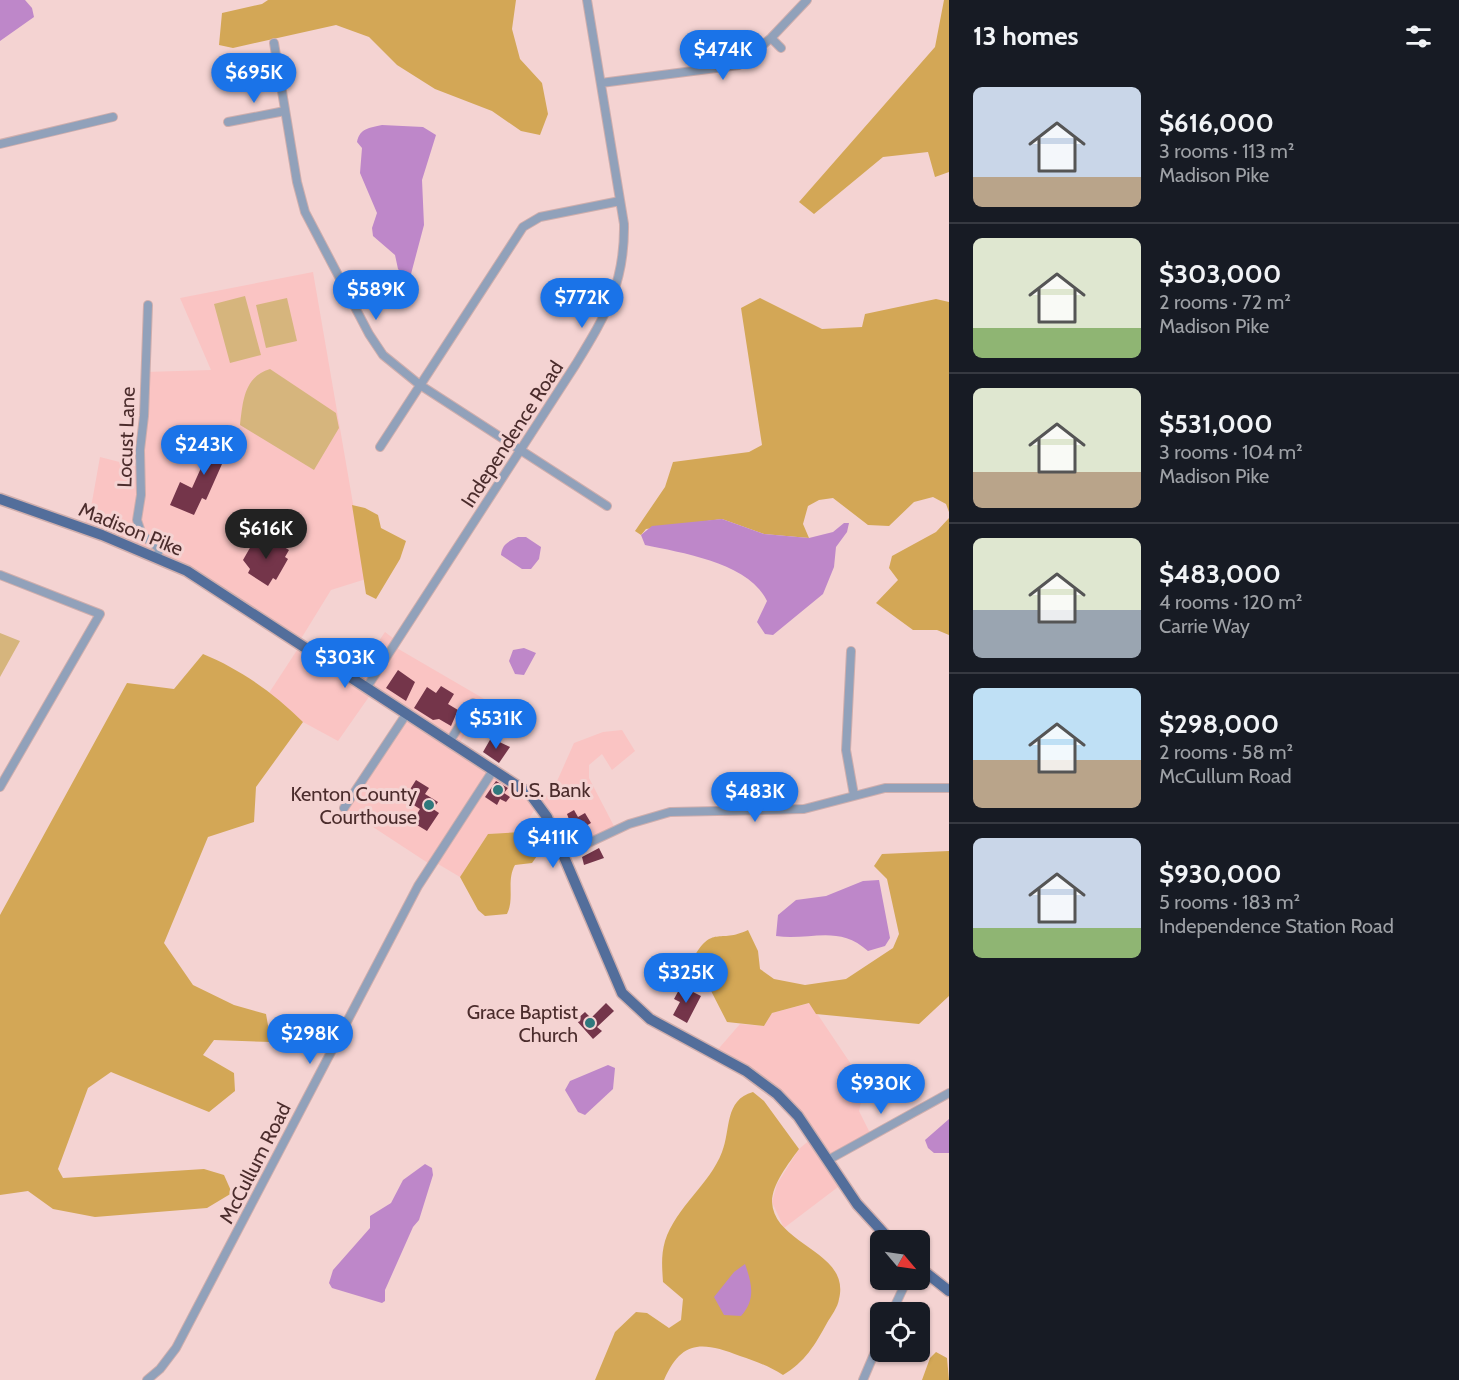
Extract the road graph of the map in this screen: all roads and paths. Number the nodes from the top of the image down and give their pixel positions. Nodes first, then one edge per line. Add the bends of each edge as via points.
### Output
1 (587, 0) edge
2 (807, 0) edge
3 (771, 38) junction
4 (274, 43) dead end
5 (781, 48) dead end
6 (601, 83) junction
7 (285, 111) junction
8 (113, 117) dead end
9 (228, 122) dead end
10 (0, 144) edge
11 (620, 201) junction
12 (148, 305) dead end
13 (420, 385) junction
14 (380, 447) dead end
15 (521, 450) junction
16 (0, 499) edge
17 (607, 506) dead end
18 (156, 558) junction
19 (0, 575) edge
20 (851, 651) dead end
21 (368, 687) junction
22 (473, 703) dead end
23 (407, 713) junction
24 (450, 741) junction
25 (494, 769) junction
26 (0, 787) edge
27 (949, 788) edge
28 (855, 795) junction
29 (344, 808) dead end
30 (563, 855) junction
31 (949, 1093) edge
32 (828, 1160) junction
33 (881, 1230) edge
34 (930, 1276) edge
35 (949, 1291) edge
36 (871, 1362) edge
37 (147, 1380) edge
38 (863, 1380) edge

1 - 6 street, Independence Road
2 - 3 street
3 - 5 street
3 - 6 street via 739,65
4 - 7 street
6 - 11 street, Independence Road
7 - 9 street
7 - 13 street via 305,212 369,334 393,365
8 - 10 street
11 - 13 street via 540,217 523,227
11 - 15 street, Independence Road via 624,258 615,294
12 - 18 street, Locust Lane via 137,520 142,535 160,549
13 - 14 street
13 - 15 street
15 - 17 street
15 - 21 street, Independence Road
16 - 18 main road, Madison Pike
18 - 21 main road, Madison Pike via 210,585
19 - 26 street via 100,614
20 - 28 street via 846,750
21 - 23 main road, Madison Pike
22 - 24 street
23 - 24 main road, Madison Pike
23 - 29 street
24 - 25 main road, Madison Pike
25 - 30 main road, Madison Pike via 539,803
25 - 37 street, McCullum Road via 418,886 176,1348
27 - 28 street via 902,787
28 - 30 street via 804,809 670,812 629,824
30 - 32 main road, Madison Pike via 622,993 650,1019 746,1071 777,1094 798,1116
31 - 32 street
32 - 33 main road, Madison Pike via 857,1204
34 - 35 main road
36 - 38 street

